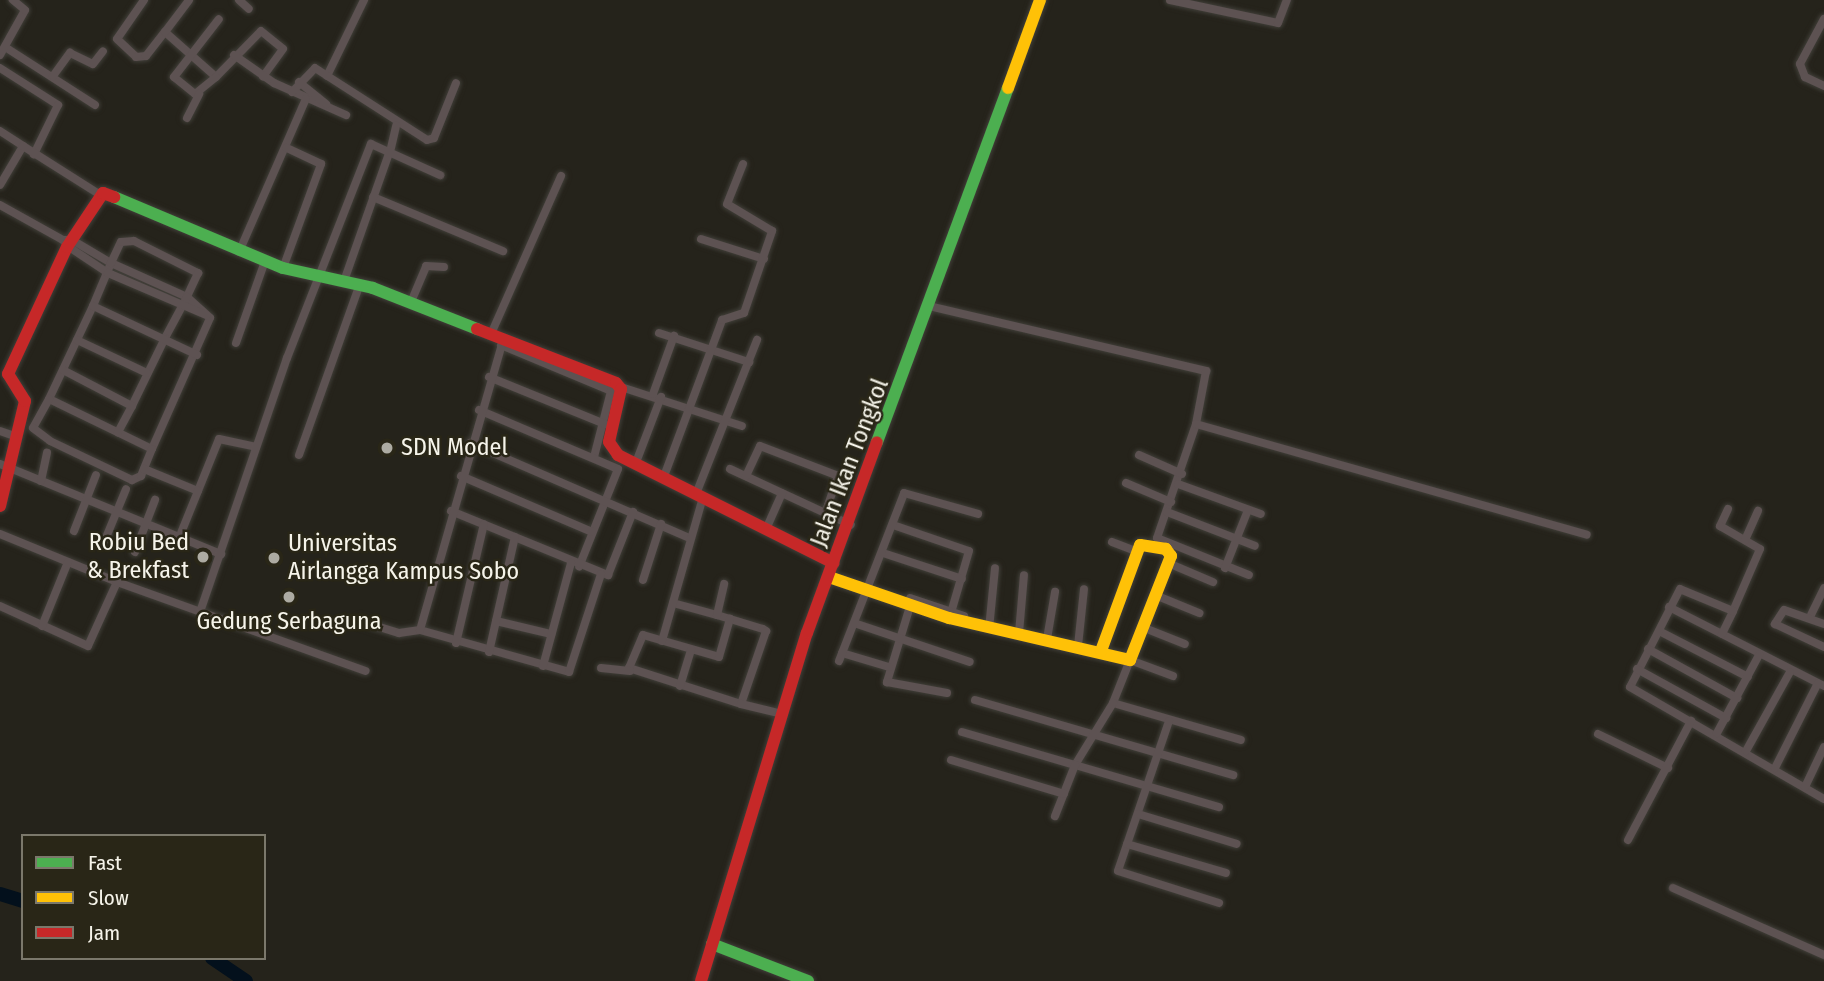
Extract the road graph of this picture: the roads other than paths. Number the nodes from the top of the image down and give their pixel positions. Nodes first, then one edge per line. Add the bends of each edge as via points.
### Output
1 (13, 0) edge
2 (31, 0) edge
3 (144, 0) edge
4 (189, 0) edge
5 (239, 0) edge
6 (364, 0) edge
7 (1040, 0) edge
8 (1170, 0) edge
9 (1287, 0) edge
10 (1198, 3) edge
11 (249, 9) dead end
12 (25, 10) junction
13 (219, 19) dead end
14 (1824, 19) edge
15 (165, 32) junction
16 (3, 51) edge
17 (103, 51) dead end
18 (191, 53) junction
19 (234, 55) junction
20 (0, 68) edge
21 (53, 76) junction
22 (327, 76) junction
23 (216, 77) junction
24 (263, 77) junction
25 (299, 82) junction
26 (456, 83) dead end
27 (1824, 86) edge
28 (292, 92) junction
29 (200, 94) junction
30 (306, 99) junction
31 (326, 104) junction
32 (94, 105) dead end
33 (345, 115) dead end
34 (187, 118) dead end
35 (396, 126) junction
36 (0, 131) edge
37 (23, 146) junction
38 (287, 148) junction
39 (390, 150) junction
40 (34, 154) junction
41 (743, 164) dead end
42 (440, 174) dead end
43 (561, 176) dead end
44 (0, 185) edge
45 (99, 194) junction
46 (373, 197) junction
47 (0, 205) edge
48 (701, 239) dead end
49 (67, 242) junction
50 (503, 251) dead end
51 (239, 252) junction
52 (764, 259) junction
53 (265, 261) junction
54 (111, 263) junction
55 (444, 267) dead end
56 (283, 268) junction
57 (108, 273) junction
58 (318, 278) junction
59 (344, 281) junction
60 (360, 284) junction
61 (185, 301) junction
62 (411, 302) junction
63 (93, 306) junction
64 (929, 306) junction
65 (659, 333) dead end
66 (674, 336) junction
67 (165, 338) junction
68 (499, 339) junction
69 (77, 340) junction
70 (757, 340) dead end
71 (236, 343) dead end
72 (714, 350) junction
73 (197, 355) junction
74 (749, 362) junction
75 (63, 370) junction
76 (4, 372) edge
77 (147, 373) junction
78 (489, 377) junction
79 (621, 387) junction
80 (657, 396) junction
81 (49, 399) junction
82 (132, 406) junction
83 (692, 408) junction
84 (479, 410) junction
85 (725, 420) junction
86 (605, 424) junction
87 (1196, 424) junction
88 (742, 426) dead end
89 (0, 431) edge
90 (118, 432) junction
91 (17, 437) junction
92 (470, 443) junction
93 (256, 447) junction
94 (152, 449) junction
95 (47, 453) dead end
96 (299, 455) dead end
97 (1139, 455) dead end
98 (594, 457) junction
99 (635, 465) junction
100 (5, 466) edge
101 (144, 469) junction
102 (730, 469) dead end
103 (1182, 474) junction
104 (96, 475) dead end
105 (461, 476) junction
106 (746, 476) junction
107 (663, 479) junction
108 (41, 481) junction
109 (1126, 483) dead end
110 (1178, 484) junction
111 (126, 489) dead end
112 (198, 491) junction
113 (782, 492) junction
114 (700, 496) junction
115 (86, 500) junction
116 (155, 500) dead end
117 (605, 500) junction
118 (1171, 502) junction
119 (0, 506) edge
120 (1728, 509) dead end
121 (1248, 510) junction
122 (451, 511) junction
123 (826, 511) junction
124 (1758, 511) dead end
125 (117, 512) junction
126 (633, 512) junction
127 (1167, 512) junction
128 (978, 514) dead end
129 (1261, 514) dead end
130 (484, 524) junction
131 (661, 524) junction
132 (146, 525) junction
133 (851, 525) junction
134 (893, 525) junction
135 (767, 527) junction
136 (74, 531) dead end
137 (592, 532) junction
138 (0, 534) edge
139 (1587, 535) dead end
140 (515, 537) junction
141 (180, 538) junction
142 (690, 538) junction
143 (1237, 538) junction
144 (105, 540) dead end
145 (1745, 540) junction
146 (1112, 542) dead end
147 (1255, 546) dead end
148 (135, 552) dead end
149 (1138, 552) junction
150 (883, 553) junction
151 (221, 554) junction
152 (68, 562) junction
153 (1167, 563) junction
154 (575, 565) junction
155 (995, 568) dead end
156 (1226, 568) junction
157 (831, 570) junction
158 (601, 574) junction
159 (1024, 575) dead end
160 (1248, 575) dead end
161 (643, 579) dead end
162 (962, 579) junction
163 (117, 582) junction
164 (1213, 582) dead end
165 (724, 584) dead end
166 (1824, 588) edge
167 (867, 589) junction
168 (1084, 589) dead end
169 (1055, 592) dead end
170 (1155, 595) junction
171 (673, 603) junction
172 (911, 603) junction
173 (0, 606) edge
174 (1669, 607) junction
175 (201, 610) junction
176 (1733, 611) junction
177 (1199, 613) dead end
178 (717, 615) junction
179 (950, 615) junction
180 (1810, 617) junction
181 (730, 619) junction
182 (360, 621) dead end
183 (496, 621) junction
184 (854, 623) junction
185 (1824, 624) edge
186 (42, 626) junction
187 (1142, 627) junction
188 (991, 628) junction
189 (420, 630) junction
190 (1659, 631) junction
191 (1019, 633) junction
192 (551, 634) junction
193 (1722, 634) junction
194 (900, 639) junction
195 (1047, 639) junction
196 (662, 641) junction
197 (456, 643) junction
198 (1185, 644) dead end
199 (1078, 646) junction
200 (1824, 647) edge
201 (1648, 649) junction
202 (691, 650) junction
203 (1101, 650) junction
204 (489, 652) junction
205 (1759, 655) junction
206 (1130, 660) junction
207 (970, 662) dead end
208 (543, 666) junction
209 (890, 667) junction
210 (601, 668) dead end
211 (1637, 669) junction
212 (366, 671) dead end
213 (630, 671) junction
214 (1790, 672) junction
215 (1172, 676) dead end
216 (1748, 677) junction
217 (1821, 684) edge
218 (680, 686) junction
219 (947, 693) dead end
220 (1737, 698) junction
221 (975, 701) dead end
222 (1113, 702) junction
223 (741, 704) junction
224 (782, 714) junction
225 (1726, 718) junction
226 (1169, 721) junction
227 (1691, 721) junction
228 (962, 732) dead end
229 (1092, 733) junction
230 (1717, 733) junction
231 (1598, 734) dead end
232 (1241, 740) dead end
233 (1824, 747) edge
234 (1746, 751) junction
235 (1158, 754) junction
236 (951, 760) dead end
237 (1075, 765) junction
238 (1668, 768) junction
239 (1774, 768) junction
240 (1233, 775) dead end
241 (1148, 785) junction
242 (1805, 787) junction
243 (1064, 794) junction
244 (1824, 799) edge
245 (1219, 807) dead end
246 (1138, 814) junction
247 (1055, 816) dead end
248 (1628, 840) dead end
249 (1127, 844) junction
250 (1237, 844) dead end
251 (1226, 873) dead end
252 (1673, 888) dead end
253 (1219, 903) dead end
254 (712, 944) junction
255 (1824, 955) edge
256 (701, 981) edge
257 (808, 981) edge

1 - 12 street
2 - 12 street
3 - 15 street via 117,43 142,58
4 - 15 street
5 - 11 street
6 - 22 street
7 - 64 street, Jalan Ikan Tongkol
8 - 10 street
9 - 10 street via 1278,23
12 - 16 street
13 - 18 street
14 - 27 street via 1800,64 1805,77
15 - 18 street
16 - 21 street
17 - 21 street via 93,64 70,53
18 - 23 street
18 - 29 street via 174,77
19 - 23 street
19 - 24 street
19 - 24 street via 254,32 267,32 283,49
20 - 40 street via 58,105
21 - 32 street
22 - 25 street via 313,68
22 - 35 street
23 - 29 street
24 - 28 street
25 - 28 street
25 - 31 street
26 - 35 street via 432,139
28 - 30 street
29 - 34 street
30 - 31 street
30 - 38 street
31 - 33 street
35 - 39 street
36 - 37 street
37 - 40 street
37 - 44 street
38 - 51 street
38 - 56 street via 321,164
39 - 42 street
39 - 46 street
39 - 58 street via 371,144
40 - 45 street
41 - 52 street via 727,204 772,226
43 - 68 street
45 - 49 street
45 - 51 street
46 - 50 street
46 - 59 street
47 - 49 street
48 - 52 street
49 - 54 street
49 - 57 street
49 - 76 street
51 - 53 street
52 - 72 street via 744,313 726,315
53 - 56 street
53 - 71 street
54 - 57 street
54 - 61 street
54 - 61 street via 121,243 134,241 197,271
55 - 62 street via 426,265
56 - 58 street
57 - 61 street
57 - 63 street
58 - 59 street
58 - 93 street
59 - 60 street
60 - 62 street
60 - 96 street
61 - 67 street
61 - 73 street via 206,314 210,324
62 - 68 street
63 - 67 street
63 - 69 street
64 - 87 street via 1206,370
64 - 133 street, Jalan Ikan Tongkol
65 - 66 street
66 - 72 street
66 - 80 street
67 - 73 street
67 - 77 street
68 - 78 street
68 - 79 street
68 - 86 street via 611,391
69 - 75 street
69 - 77 street
70 - 74 street
72 - 74 street
72 - 83 street
73 - 94 street
74 - 85 street
75 - 81 street
75 - 82 street
76 - 91 street via 25,397
77 - 82 street
78 - 84 street
78 - 86 street
79 - 80 street
79 - 99 street via 609,442
80 - 83 street
80 - 99 street
81 - 90 street
81 - 101 street via 33,425 36,433 132,480
82 - 90 street
83 - 85 street
83 - 107 street
84 - 92 street
84 - 98 street
85 - 88 street
85 - 114 street
86 - 98 street
87 - 103 street
87 - 139 street
89 - 91 street
90 - 94 street
91 - 100 street
92 - 105 street
92 - 117 street
93 - 112 street via 219,439
93 - 151 street
94 - 101 street
95 - 108 street
97 - 103 street
98 - 117 street via 618,469
99 - 107 street
100 - 108 street
100 - 119 street
101 - 112 street
102 - 106 street
103 - 110 street
104 - 115 street
105 - 122 street
105 - 137 street
106 - 113 street
106 - 123 street via 760,446 838,476
107 - 114 street
108 - 115 street
109 - 118 street
110 - 118 street
110 - 121 street
111 - 125 street
112 - 141 street
113 - 123 street
113 - 135 street
114 - 135 street
114 - 142 street
115 - 125 street
115 - 136 street
116 - 132 street
117 - 126 street
117 - 137 street
118 - 127 street
120 - 145 street via 1720,526
121 - 129 street
121 - 143 street
122 - 130 street
122 - 189 street
123 - 133 street
124 - 145 street
125 - 132 street
125 - 144 street
126 - 131 street
126 - 158 street via 612,572
127 - 143 street
127 - 156 street via 1158,540
128 - 134 street via 906,491
130 - 140 street
130 - 197 street
131 - 142 street
131 - 161 street
132 - 141 street
132 - 148 street
133 - 157 street, Jalan Ikan Tongkol
134 - 150 street
134 - 162 street via 967,549
135 - 157 street
137 - 154 street
138 - 152 street
140 - 154 street
140 - 183 street
141 - 151 street
142 - 171 street
143 - 147 street
143 - 156 street
145 - 176 street via 1760,553
146 - 149 street
149 - 153 street via 1143,543 1155,544 1170,552
149 - 203 street
150 - 162 street
150 - 167 street
151 - 175 street
152 - 163 street
152 - 186 street
153 - 164 street
153 - 170 street
154 - 158 street
154 - 192 street
155 - 188 street
156 - 160 street
157 - 167 street
157 - 224 street, Jalan Ikan Tongkol
158 - 208 street via 573,669
159 - 191 street
162 - 179 street
163 - 175 street
163 - 186 street via 90,645
165 - 178 street
166 - 180 street
167 - 172 street
167 - 184 street
168 - 199 street
169 - 195 street
170 - 177 street
170 - 187 street
171 - 178 street
171 - 196 street
172 - 179 street
172 - 194 street
173 - 186 street
174 - 176 street via 1682,589
174 - 190 street
174 - 193 street
175 - 212 street
176 - 193 street
178 - 181 street
179 - 188 street
180 - 185 street
180 - 200 street via 1784,610 1775,624
181 - 202 street via 721,656
181 - 223 street via 766,631
182 - 189 street via 399,633
183 - 192 street
183 - 204 street
184 - 194 street
184 - 209 street via 841,657
187 - 198 street
187 - 206 street
188 - 191 street
189 - 197 street
190 - 201 street
190 - 216 street
191 - 195 street
192 - 208 street
193 - 205 street
194 - 207 street
194 - 209 street
195 - 199 street
196 - 202 street
196 - 213 street via 640,636
197 - 204 street
199 - 203 street
201 - 211 street
201 - 220 street
202 - 218 street
203 - 206 street
204 - 208 street
205 - 214 street
205 - 216 street
206 - 215 street
206 - 222 street
209 - 219 street via 889,684
210 - 213 street
211 - 225 street
211 - 227 street via 1630,687
213 - 218 street
214 - 217 street
214 - 234 street
216 - 220 street
217 - 239 street
218 - 223 street
220 - 225 street
221 - 229 street
222 - 226 street
222 - 229 street
223 - 224 street
224 - 254 street, Jalan Ikan Tongkol
225 - 230 street
226 - 232 street
226 - 235 street
227 - 230 street
227 - 238 street
228 - 237 street
229 - 235 street
229 - 237 street
230 - 234 street
231 - 238 street
233 - 242 street
234 - 239 street
235 - 240 street
235 - 241 street
236 - 243 street
237 - 241 street
237 - 243 street
238 - 248 street
239 - 242 street
241 - 245 street
241 - 246 street
242 - 244 street
243 - 247 street
246 - 249 street
246 - 250 street
249 - 251 street
249 - 253 street via 1121,875
252 - 255 street
254 - 256 street, Jalan Ikan Tongkol
254 - 257 street

